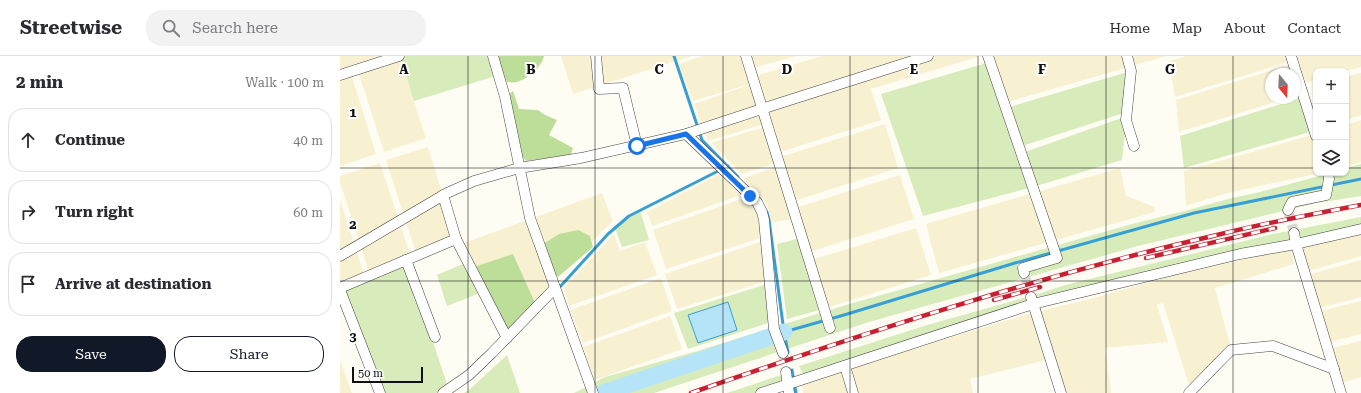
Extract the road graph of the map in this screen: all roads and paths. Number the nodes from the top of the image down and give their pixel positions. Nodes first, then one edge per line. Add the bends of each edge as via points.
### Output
1 (399, 56) edge
2 (493, 56) edge
3 (596, 56) edge
4 (746, 56) edge
5 (928, 56) edge
6 (988, 56) edge
7 (1127, 56) edge
8 (1292, 56) edge
9 (340, 75) edge
10 (762, 108) junction
11 (1313, 126) edge
12 (686, 134) junction
13 (637, 146) junction
14 (1134, 146) dead end
15 (519, 168) junction
16 (1328, 176) edge
17 (443, 196) junction
18 (1288, 210) dead end
19 (1361, 229) edge
20 (1294, 233) tunnel mouth
21 (456, 239) junction
22 (1296, 244) junction
23 (340, 256) edge
24 (406, 260) junction
25 (1024, 273) dead end
26 (555, 288) junction
27 (340, 289) edge
28 (1032, 301) junction
29 (830, 328) dead end
30 (435, 337) dead end
31 (507, 338) junction
32 (783, 353) tunnel mouth
33 (845, 366) junction
34 (1334, 368) junction
35 (786, 372) tunnel mouth
36 (788, 388) edge
37 (380, 393) edge
38 (443, 393) edge
39 (594, 393) edge
40 (761, 393) edge
41 (853, 393) edge
42 (1061, 393) edge
43 (1189, 393) edge
44 (1342, 393) edge

1 - 9 street
2 - 15 street via 505,97
3 - 13 street via 599,89 623,88
4 - 10 street
5 - 10 street
6 - 25 street via 1057,258 1023,268
7 - 14 street via 1131,71 1126,120
8 - 11 street
10 - 12 street
10 - 29 street
12 - 13 street
12 - 32 street via 757,202 762,212 774,329
13 - 15 street
15 - 17 street via 474,181
15 - 26 street via 530,218
16 - 18 street via 1326,195 1292,202
17 - 21 street
17 - 23 street
19 - 22 street
20 - 22 street
21 - 24 street
21 - 31 street
22 - 28 street via 1240,254
22 - 34 street
24 - 27 street
24 - 30 street
26 - 31 street
26 - 39 street
27 - 37 street
28 - 33 street
28 - 42 street
31 - 38 street via 469,375
33 - 36 street
33 - 41 street
34 - 43 street via 1273,346 1231,350
34 - 44 street
35 - 36 street
36 - 40 street

